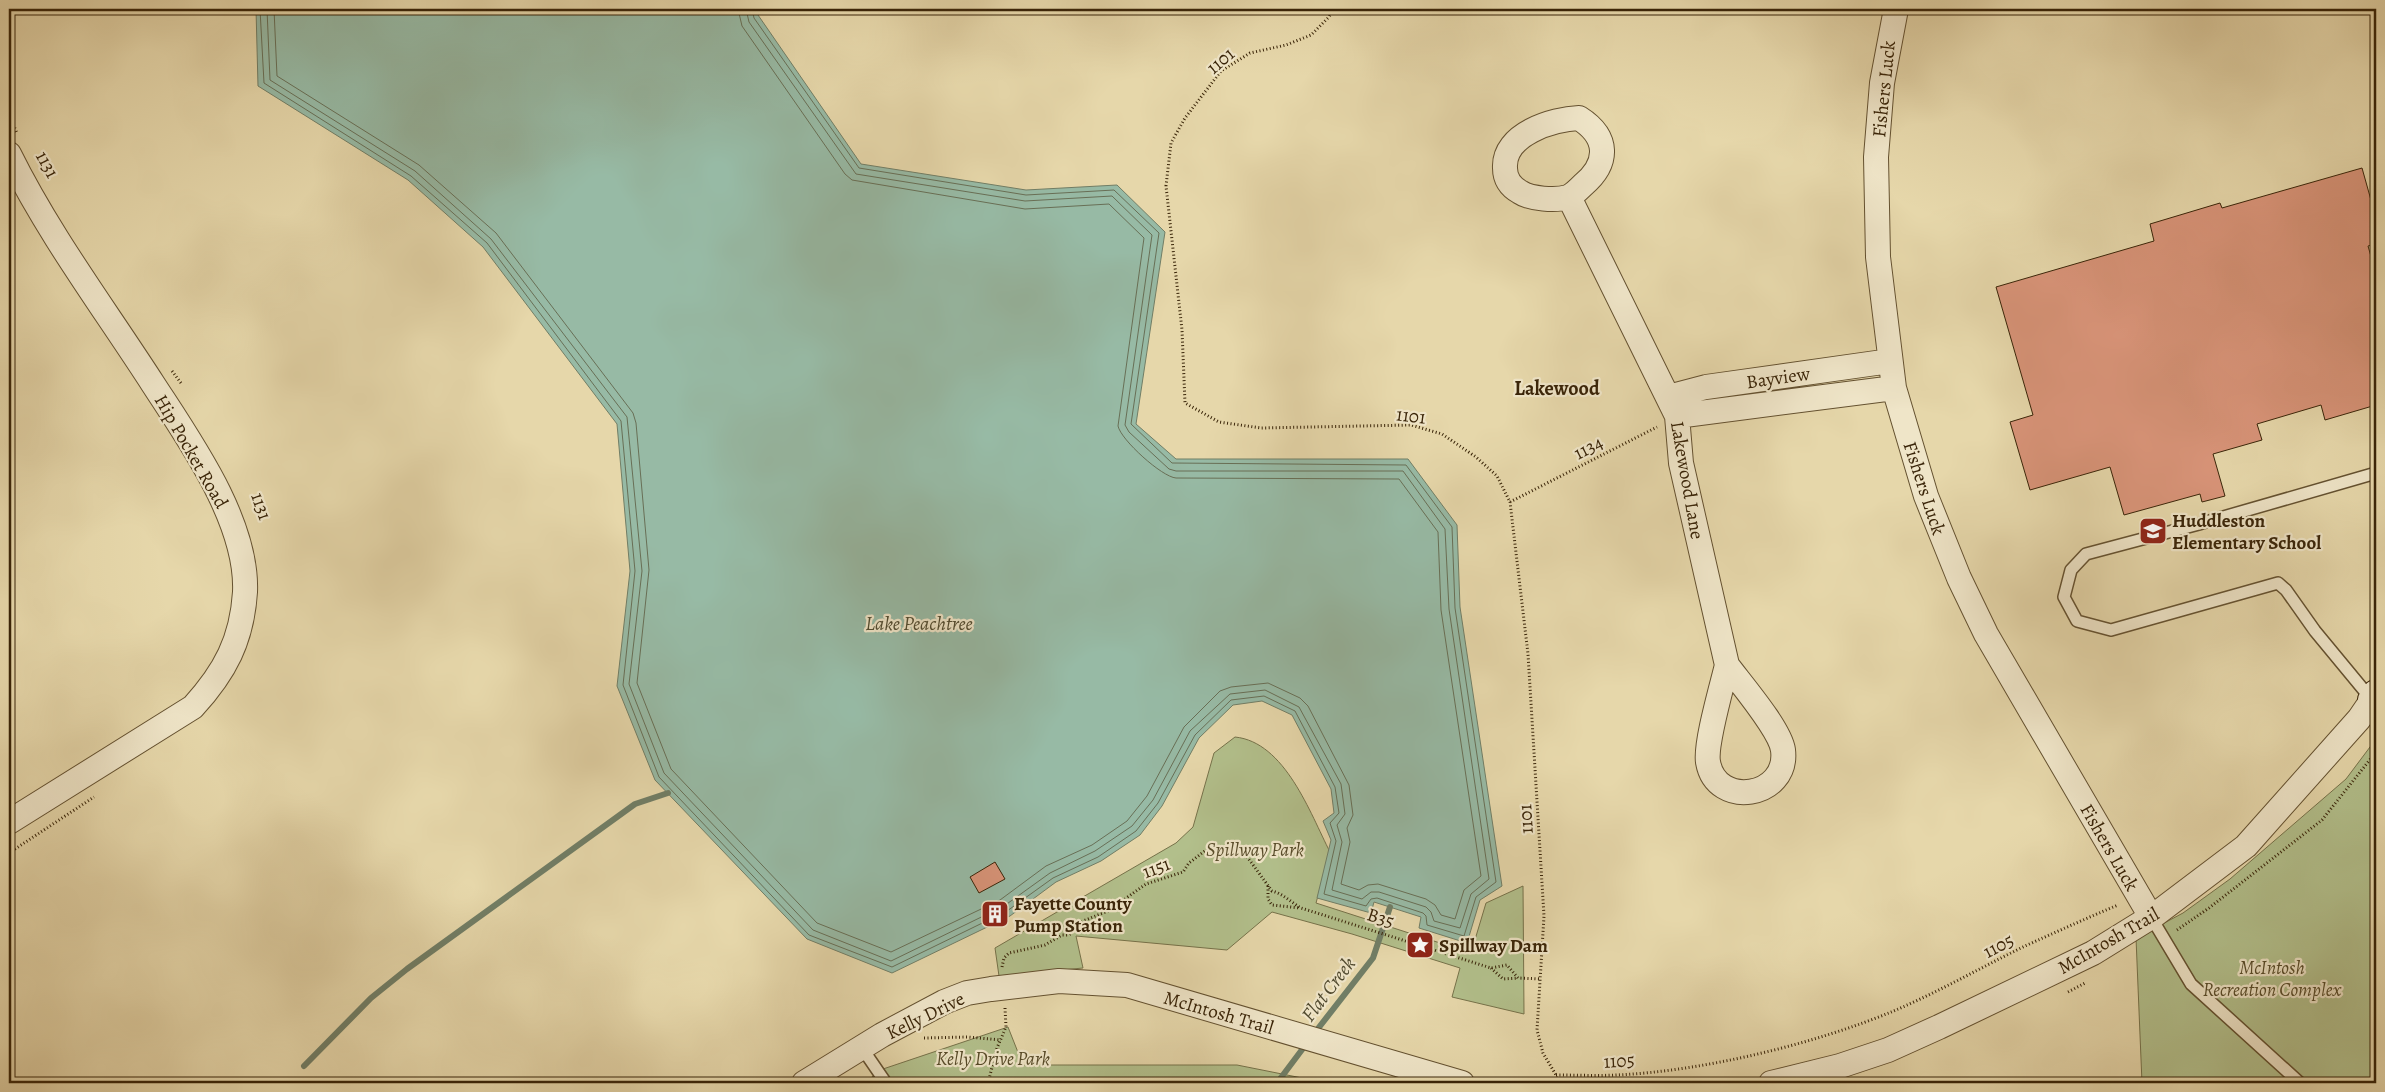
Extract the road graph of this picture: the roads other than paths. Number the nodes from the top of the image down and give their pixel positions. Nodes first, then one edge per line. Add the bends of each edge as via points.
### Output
1 (1896, 9) edge
2 (14, 146) edge
3 (1569, 197) dead end
4 (1890, 361) junction
5 (1894, 388) junction
6 (1673, 406) junction
7 (2376, 473) edge
8 (1727, 665) junction
9 (2374, 697) edge
10 (9, 822) edge
11 (2151, 917) junction
12 (1059, 981) joint
13 (862, 1048) junction
14 (804, 1083) edge
15 (886, 1083) edge
16 (1462, 1083) edge
17 (1771, 1083) edge
18 (2300, 1083) edge

1 - 4 street, Fishers Luck via 1882,82 1876,157 1878,257
2 - 10 street, Hip Pocket Road via 38,210 176,420 224,503 240,549 245,591 231,655 214,684 193,706
3 - 6 street, Lakewood Lane
4 - 5 street, Fishers Luck
4 - 6 street, Bayview via 1706,387
5 - 6 street, Bayview
5 - 11 street, Fishers Luck via 1926,496 1959,578 1991,642
6 - 8 street, Lakewood Lane via 1681,463
7 - 9 lane via 2086,554 2070,570 2064,597 2078,621 2111,630 2278,583 2315,631
8 - 8 street, Lakewood Lane via 1708,747 1708,762 1713,776 1724,787 1752,793 1766,788 1776,778 1783,764 1783,750 1778,735
9 - 11 street, McIntosh Trail via 2353,726 2246,846
11 - 17 street, McIntosh Trail via 2093,953 1939,1028 1840,1066
11 - 18 lane via 2191,984
12 - 13 street, Kelly Drive via 967,993 919,1015
12 - 16 street, McIntosh Trail via 1126,985
13 - 14 street, Kelly Drive
13 - 15 lane

